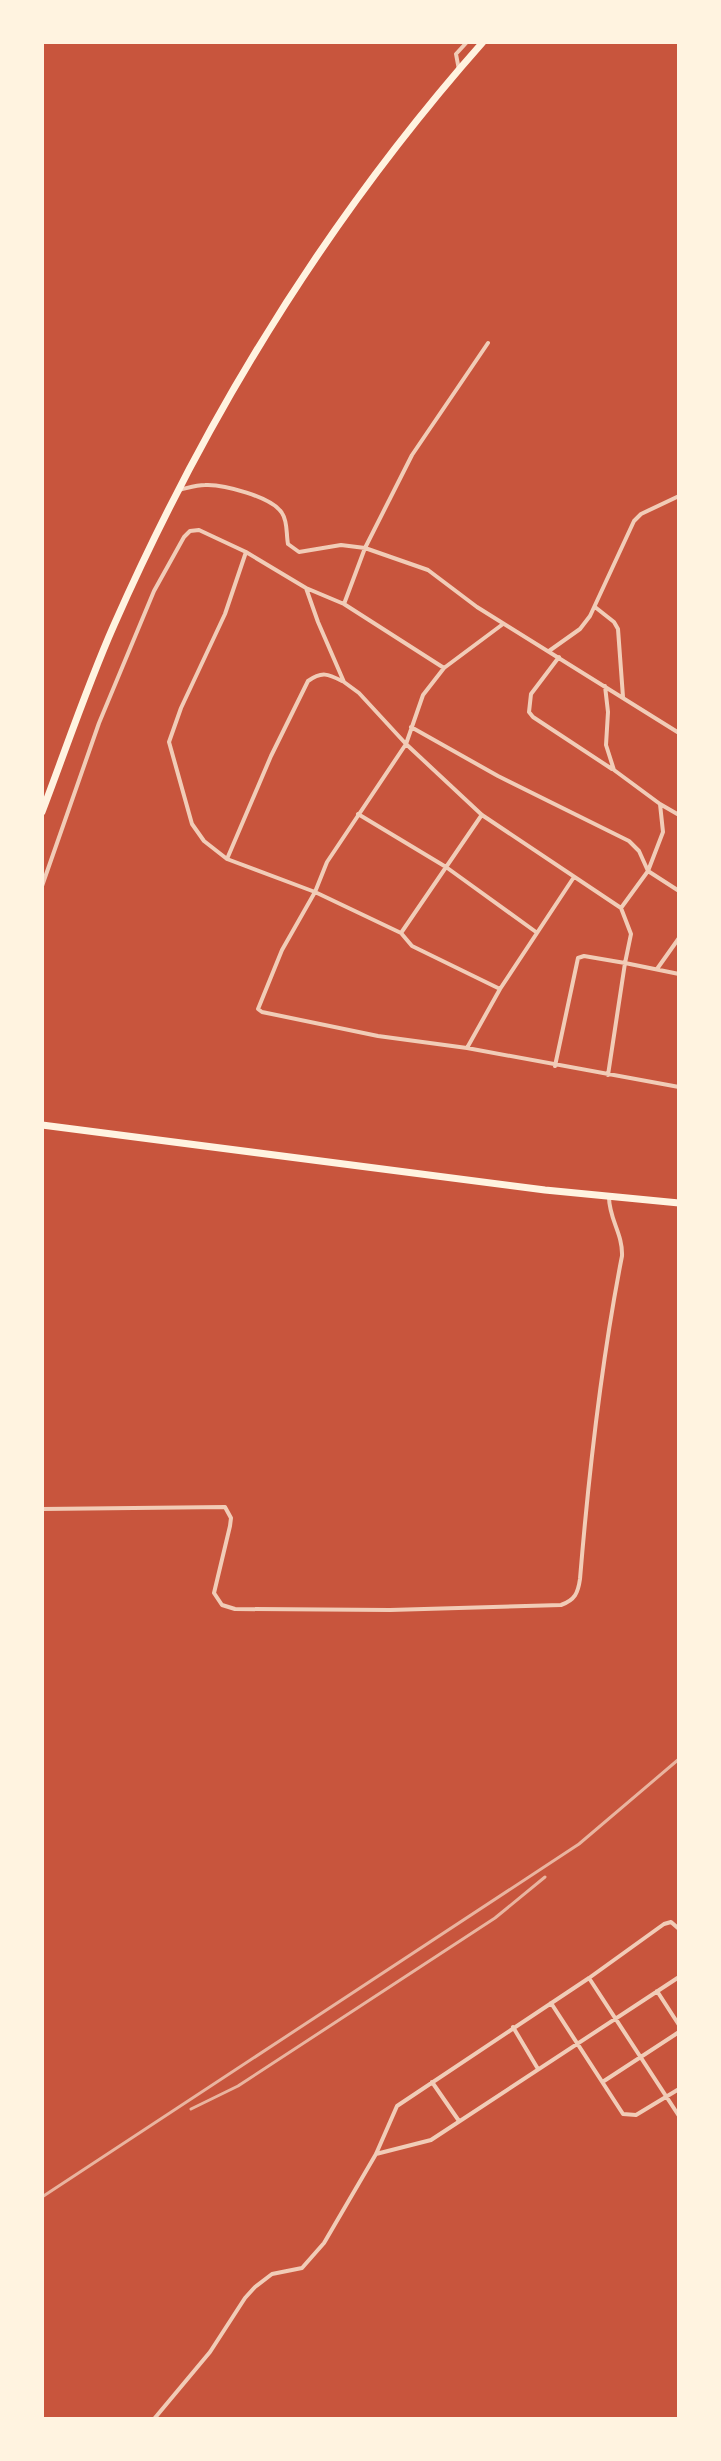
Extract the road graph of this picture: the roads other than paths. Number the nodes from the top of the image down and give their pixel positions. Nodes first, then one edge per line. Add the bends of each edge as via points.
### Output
1 (467, 42) edge
2 (483, 42) edge
3 (459, 70) junction
4 (488, 343) dead end
5 (177, 490) junction
6 (679, 496) edge
7 (365, 548) junction
8 (246, 552) junction
9 (306, 588) junction
10 (344, 604) junction
11 (595, 607) junction
12 (503, 624) junction
13 (549, 651) junction
14 (559, 657) junction
15 (444, 668) junction
16 (344, 682) junction
17 (605, 685) junction
18 (623, 697) junction
19 (411, 727) junction
20 (679, 733) edge
21 (406, 744) junction
22 (614, 770) junction
23 (660, 804) junction
24 (42, 812) edge
25 (358, 814) junction
26 (482, 815) junction
27 (679, 815) edge
28 (227, 859) junction
29 (446, 867) junction
30 (648, 871) junction
31 (574, 877) junction
32 (42, 886) edge
33 (679, 891) edge
34 (315, 892) junction
35 (621, 908) junction
36 (536, 932) junction
37 (401, 933) junction
38 (679, 938) edge
39 (625, 963) junction
40 (657, 969) junction
41 (679, 974) edge
42 (500, 989) junction
43 (467, 1048) junction
44 (555, 1066) junction
45 (608, 1075) junction
46 (679, 1087) edge
47 (42, 1125) edge
48 (609, 1197) junction
49 (679, 1203) edge
50 (42, 1509) edge
51 (679, 1929) edge
52 (679, 1977) edge
53 (589, 1978) junction
54 (657, 1991) junction
55 (551, 2003) junction
56 (614, 2018) junction
57 (679, 2025) edge
58 (513, 2027) junction
59 (679, 2032) edge
60 (578, 2042) junction
61 (641, 2057) junction
62 (538, 2069) junction
63 (432, 2082) junction
64 (603, 2082) junction
65 (679, 2089) edge
66 (666, 2098) junction
67 (679, 2116) edge
68 (459, 2121) junction
69 (376, 2154) junction
70 (154, 2419) edge

1 - 3 street via 456,54
2 - 3 main road
3 - 5 main road via 367,183 304,272
4 - 7 street via 412,455
5 - 7 street via 220,485 274,505 286,520 288,544 299,552 341,545
5 - 24 main road via 114,625
6 - 11 street via 634,521
7 - 10 street
7 - 12 street via 428,570
8 - 9 street
8 - 28 street via 169,742 192,824
8 - 32 street via 199,530 184,537 154,591 99,723
9 - 10 street
9 - 16 street
10 - 15 street
11 - 13 street via 580,629
11 - 18 street via 618,629
12 - 13 street
12 - 15 street
13 - 14 street
14 - 17 street
14 - 22 street via 531,694 529,712
15 - 19 street via 423,695
16 - 21 street
16 - 28 street via 326,673 308,681
17 - 18 street
17 - 22 street via 606,745
18 - 20 street
19 - 21 street
19 - 30 street via 629,841
21 - 25 street
21 - 26 street
22 - 23 street
23 - 27 street
23 - 30 street via 663,832
25 - 29 street
25 - 34 street
26 - 29 street
26 - 31 street
28 - 34 street
29 - 36 street
29 - 37 street
30 - 33 street
30 - 35 street
31 - 35 street
31 - 36 street
34 - 37 street
34 - 43 street via 282,950 258,1009 378,1036
35 - 39 street via 631,934
36 - 42 street
37 - 42 street via 412,946
38 - 40 street
39 - 40 street
39 - 44 street via 578,958
39 - 45 street
40 - 41 street
42 - 43 street
43 - 44 street
44 - 45 street
45 - 46 street
47 - 48 main road
48 - 49 main road
48 - 50 street via 622,1256 590,1462 580,1579 571,1601 390,1610 235,1609 222,1605 214,1593 230,1526 225,1507
51 - 53 street via 671,1922 664,1924
52 - 54 street
53 - 55 street
53 - 56 street
54 - 56 street
54 - 57 street
55 - 58 street
55 - 60 street
56 - 60 street
56 - 61 street
58 - 62 street
58 - 63 street
59 - 61 street
60 - 62 street
60 - 64 street
61 - 64 street
61 - 66 street
62 - 68 street
63 - 68 street
63 - 69 street via 397,2106
64 - 66 street via 627,2116
65 - 66 street
66 - 67 street
68 - 69 street via 423,2144
69 - 70 street via 344,2213 310,2260 299,2270 272,2274 255,2287

